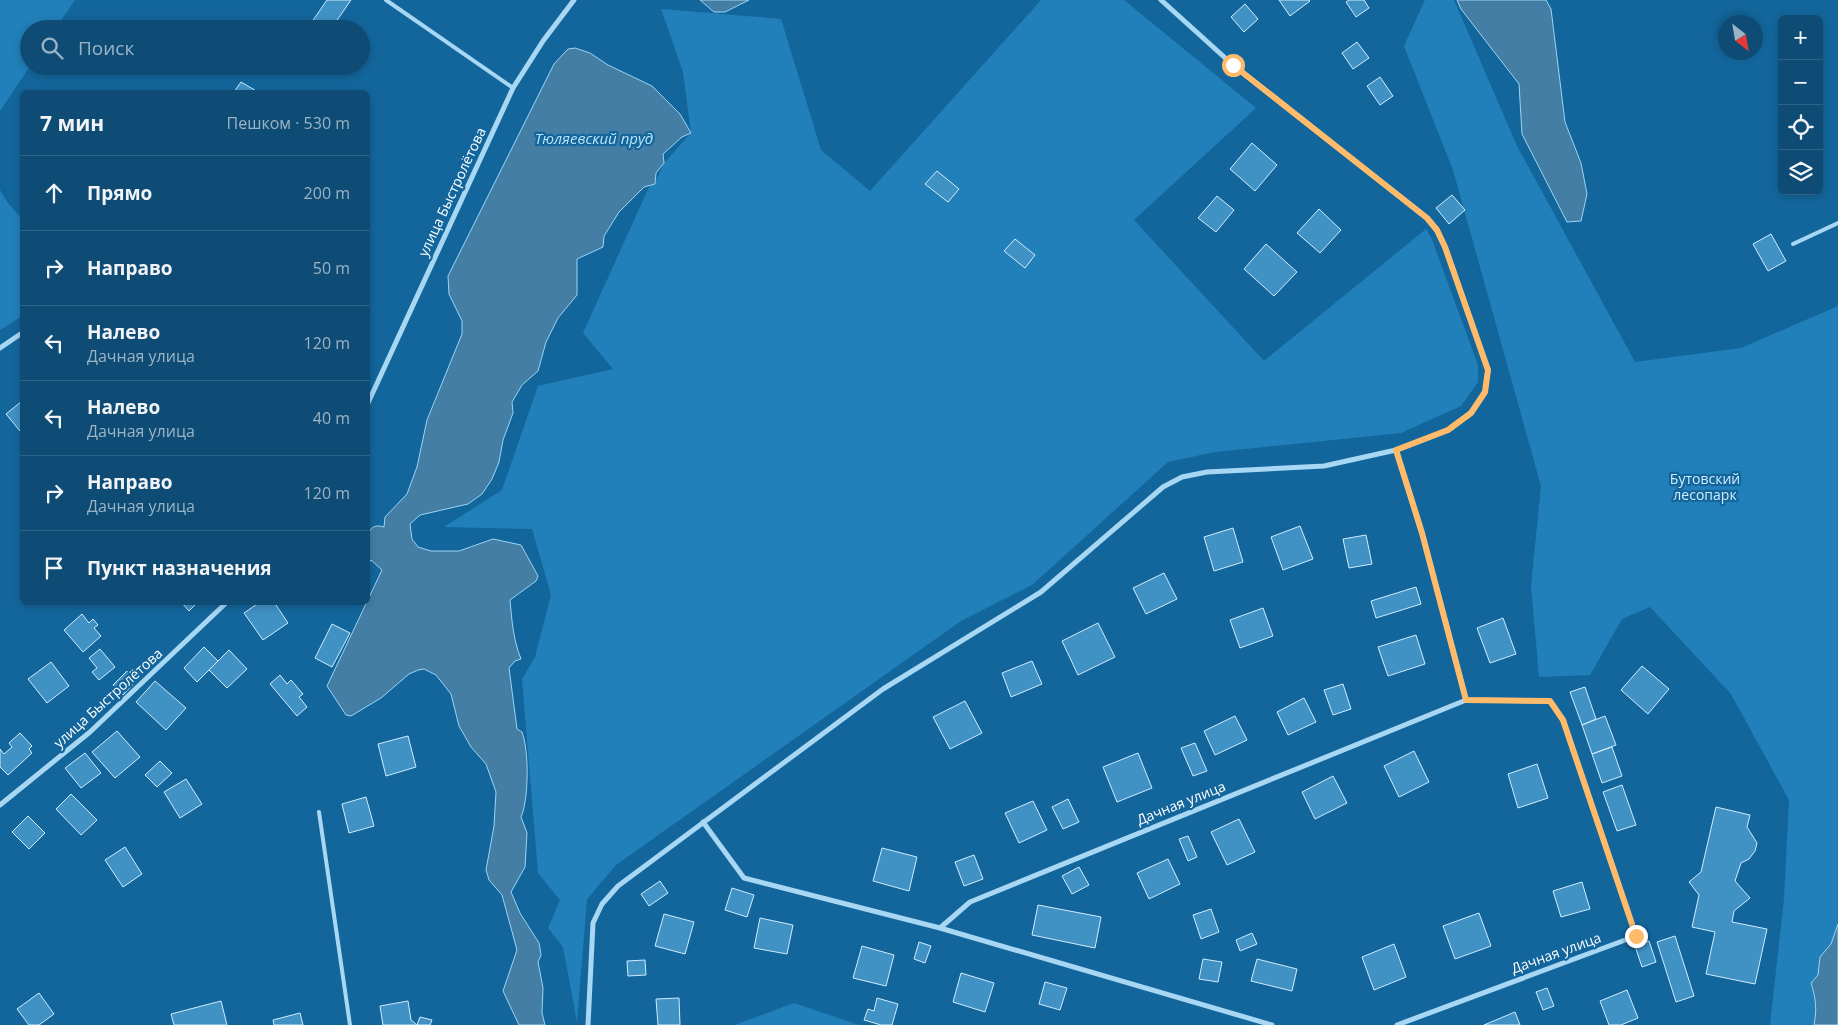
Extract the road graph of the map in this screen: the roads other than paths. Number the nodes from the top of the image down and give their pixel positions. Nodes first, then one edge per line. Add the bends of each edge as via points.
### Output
1 (386, 0) edge
2 (574, 0) edge
3 (1161, 0) edge
4 (513, 88) junction
5 (1838, 222) edge
6 (1793, 244) dead end
7 (20, 334) edge
8 (0, 348) edge
9 (370, 399) edge
10 (1396, 450) junction
11 (224, 605) edge
12 (1466, 700) junction
13 (0, 805) edge
14 (320, 812) dead end
15 (703, 822) junction
16 (940, 928) junction
17 (589, 1024) edge
18 (350, 1025) edge
19 (1272, 1025) edge
20 (1397, 1025) edge

1 - 4 lane
2 - 4 street, улица Быстролётова
3 - 10 street via 1233,65 1427,218 1437,230 1488,370 1485,392 1471,413 1448,430
4 - 9 street, улица Быстролётова
5 - 6 lane
7 - 8 street
10 - 12 street via 1422,533
10 - 15 street via 1324,466 1207,472 1182,477 1163,487 1041,592 883,689
11 - 13 street, улица Быстролётова via 90,732
12 - 16 street, Дачная улица via 970,902
12 - 20 street, Дачная улица via 1550,701 1563,720 1636,936
14 - 18 lane
15 - 16 street via 744,878
15 - 17 street via 618,886 602,904 594,923
16 - 19 street

